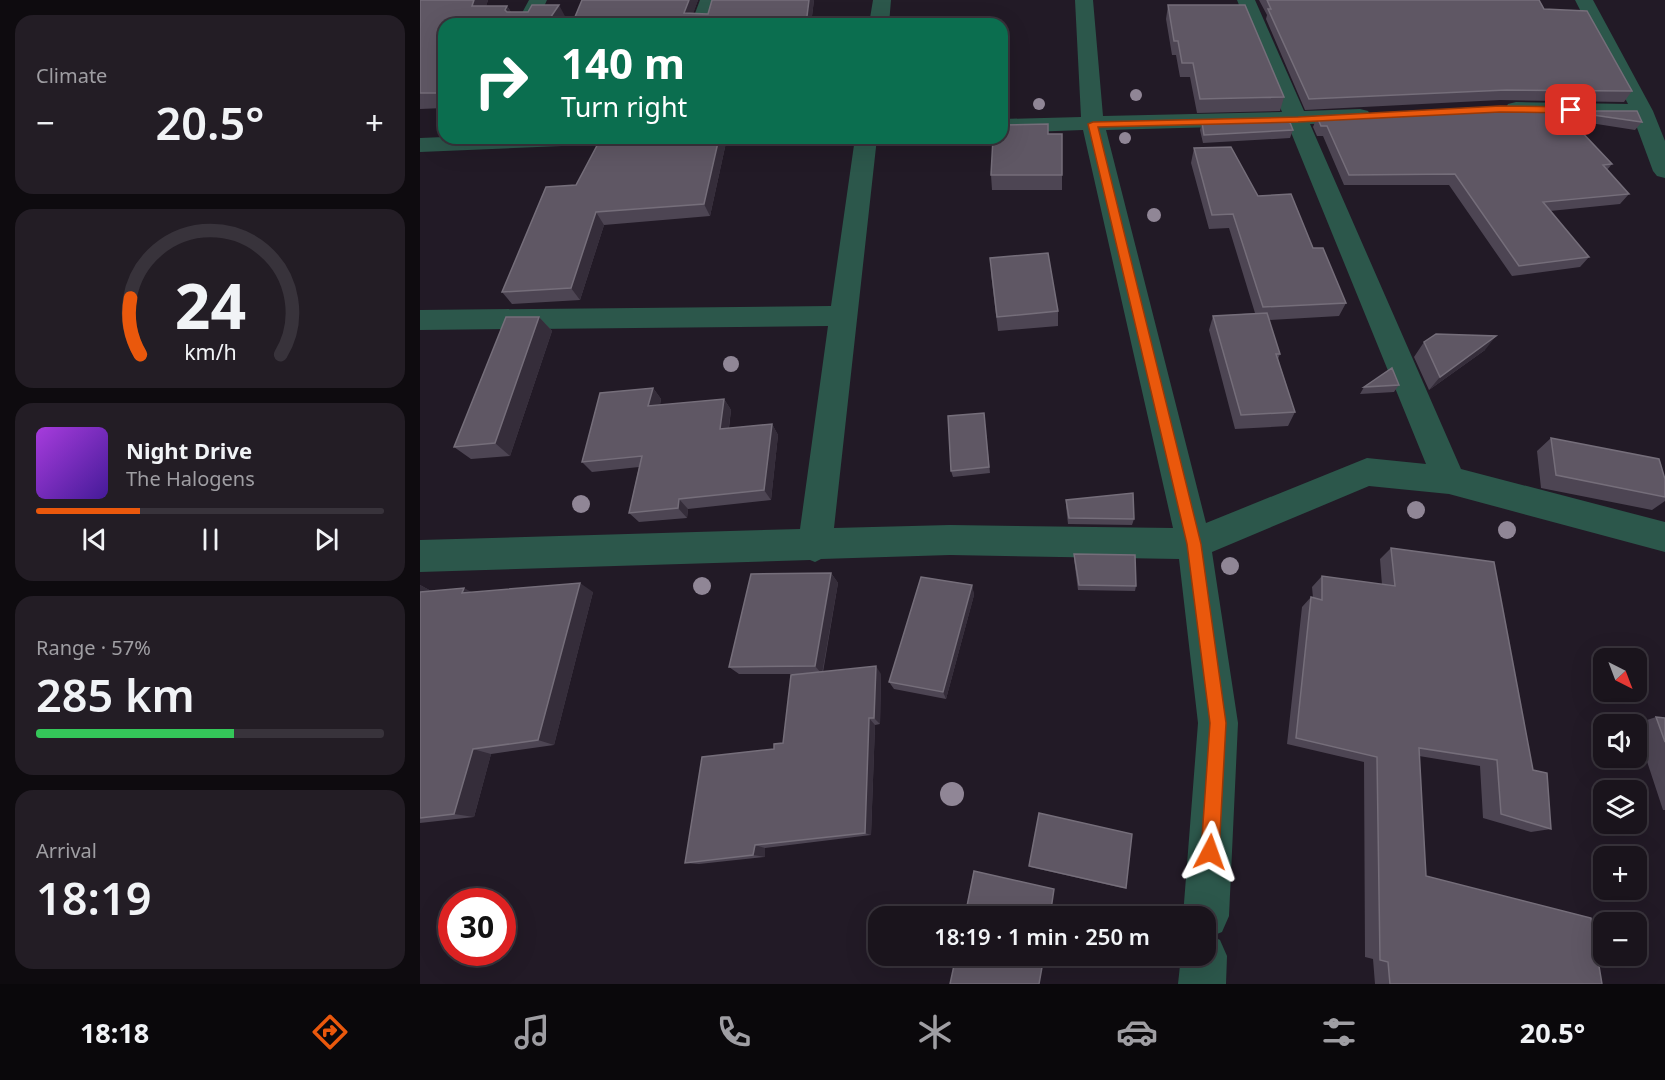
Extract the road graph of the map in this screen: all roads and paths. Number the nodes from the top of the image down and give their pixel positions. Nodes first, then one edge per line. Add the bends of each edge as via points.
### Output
1 (538, 0) edge
2 (709, 0) edge
3 (882, 0) edge
4 (1084, 0) edge
5 (1246, 0) edge
6 (1584, 0) edge
7 (529, 18) edge
8 (702, 18) edge
9 (880, 18) edge
10 (1500, 109) edge
11 (1642, 111) junction
12 (1381, 115) edge
13 (1298, 119) junction
14 (1093, 124) junction
15 (1008, 126) edge
16 (438, 142) edge
17 (865, 144) edge
18 (420, 145) edge
19 (1665, 171) edge
20 (845, 316) junction
21 (420, 320) edge
22 (1449, 480) junction
23 (1665, 537) edge
24 (1194, 544) junction
25 (815, 546) junction
26 (420, 556) edge
27 (1207, 906) edge
28 (1203, 966) edge
29 (1202, 984) edge

1 - 7 street
2 - 8 street
3 - 9 street
4 - 14 street
5 - 13 street
6 - 11 street
10 - 11 street
11 - 19 street
12 - 13 street
13 - 14 street
13 - 22 street
14 - 15 street
14 - 24 street
16 - 18 street
17 - 20 street
20 - 21 street
20 - 25 street
22 - 23 street
22 - 24 street via 1367,472
24 - 25 street via 950,540
24 - 27 street via 1218,723
25 - 26 street
28 - 29 street

